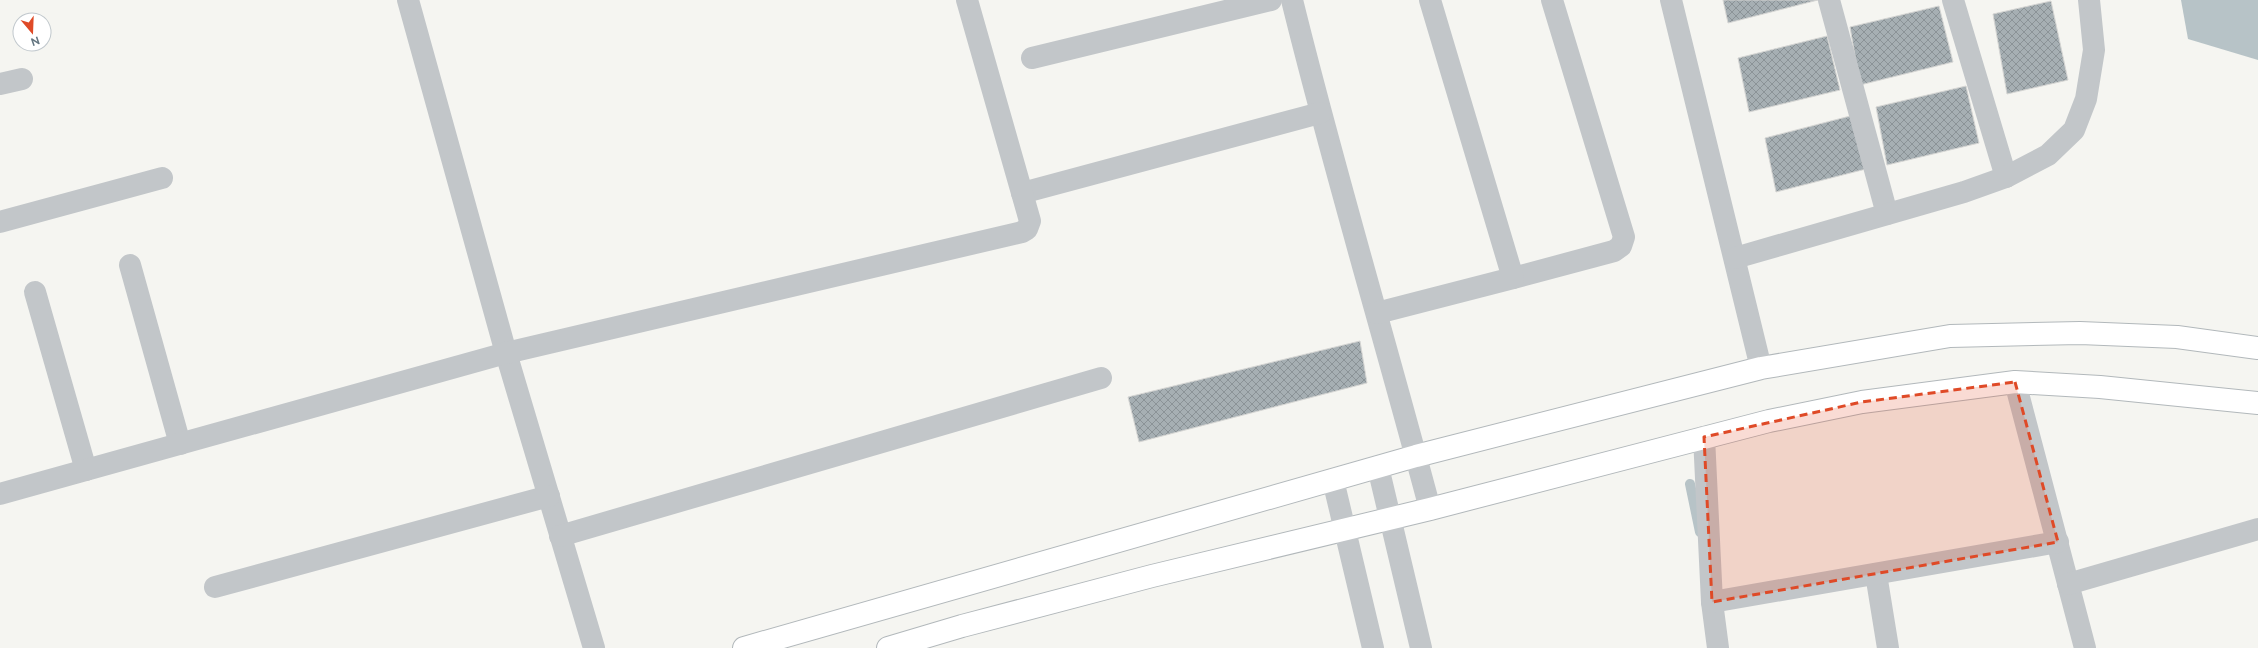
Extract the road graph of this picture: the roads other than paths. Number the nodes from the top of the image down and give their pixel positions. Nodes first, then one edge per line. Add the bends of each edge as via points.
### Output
1 (408, 0) edge
2 (967, 0) edge
3 (1271, 0) edge
4 (1292, 0) edge
5 (1430, 0) edge
6 (1552, 0) edge
7 (1671, 0) edge
8 (1829, 0) edge
9 (1953, 0) edge
10 (2089, 0) edge
11 (1032, 58) dead end
12 (22, 79) dead end
13 (0, 84) edge
14 (1320, 113) junction
15 (2006, 177) junction
16 (162, 178) dead end
17 (1022, 193) junction
18 (1887, 214) junction
19 (0, 222) edge
20 (1735, 258) junction
21 (130, 265) dead end
22 (1513, 278) junction
23 (35, 292) dead end
24 (1377, 313) junction
25 (2258, 348) edge
26 (506, 354) junction
27 (1761, 368) junction
28 (1101, 378) dead end
29 (2015, 382) junction
30 (2258, 403) edge
31 (1704, 437) junction
32 (180, 444) junction
33 (1416, 456) junction
34 (1378, 466) junction
35 (86, 470) junction
36 (1333, 480) junction
37 (0, 494) edge
38 (549, 496) junction
39 (1430, 509) junction
40 (1389, 518) junction
41 (1346, 528) junction
42 (2258, 529) edge
43 (560, 536) junction
44 (2058, 542) junction
45 (1876, 574) junction
46 (2068, 584) junction
47 (215, 587) dead end
48 (1712, 602) junction
49 (594, 648) edge
50 (744, 648) edge
51 (888, 648) edge
52 (1373, 648) edge
53 (1422, 648) edge
54 (1718, 648) edge
55 (1888, 648) edge
56 (2085, 648) edge

1 - 26 street
2 - 17 street
3 - 11 street
4 - 14 street
5 - 22 street
6 - 22 street via 1624,238 1621,246 1614,251
7 - 20 street
8 - 18 street
9 - 15 street
10 - 15 street via 2094,50 2086,99 2074,130 2048,155
12 - 13 street
14 - 17 street
14 - 24 street
15 - 18 street
16 - 19 street
17 - 26 street via 1030,221 1027,229 1022,232
18 - 20 street
20 - 27 street
21 - 32 street
22 - 24 street
23 - 35 street
24 - 33 street
25 - 27 street via 2177,337 2080,333 1950,336
26 - 32 street
26 - 38 street
27 - 33 street
28 - 43 street
29 - 30 street via 2100,387
29 - 31 street via 1862,402
29 - 44 street
31 - 39 street
31 - 48 street
32 - 35 street
33 - 34 street
33 - 39 street
34 - 36 street
34 - 40 street
35 - 37 street
36 - 41 street
36 - 50 street
38 - 43 street
38 - 47 street
39 - 40 street
40 - 41 street
40 - 53 street
41 - 51 street via 1152,576
41 - 52 street
42 - 46 street
43 - 49 street
44 - 45 street
44 - 46 street
45 - 48 street
45 - 55 street
46 - 56 street
48 - 54 street

